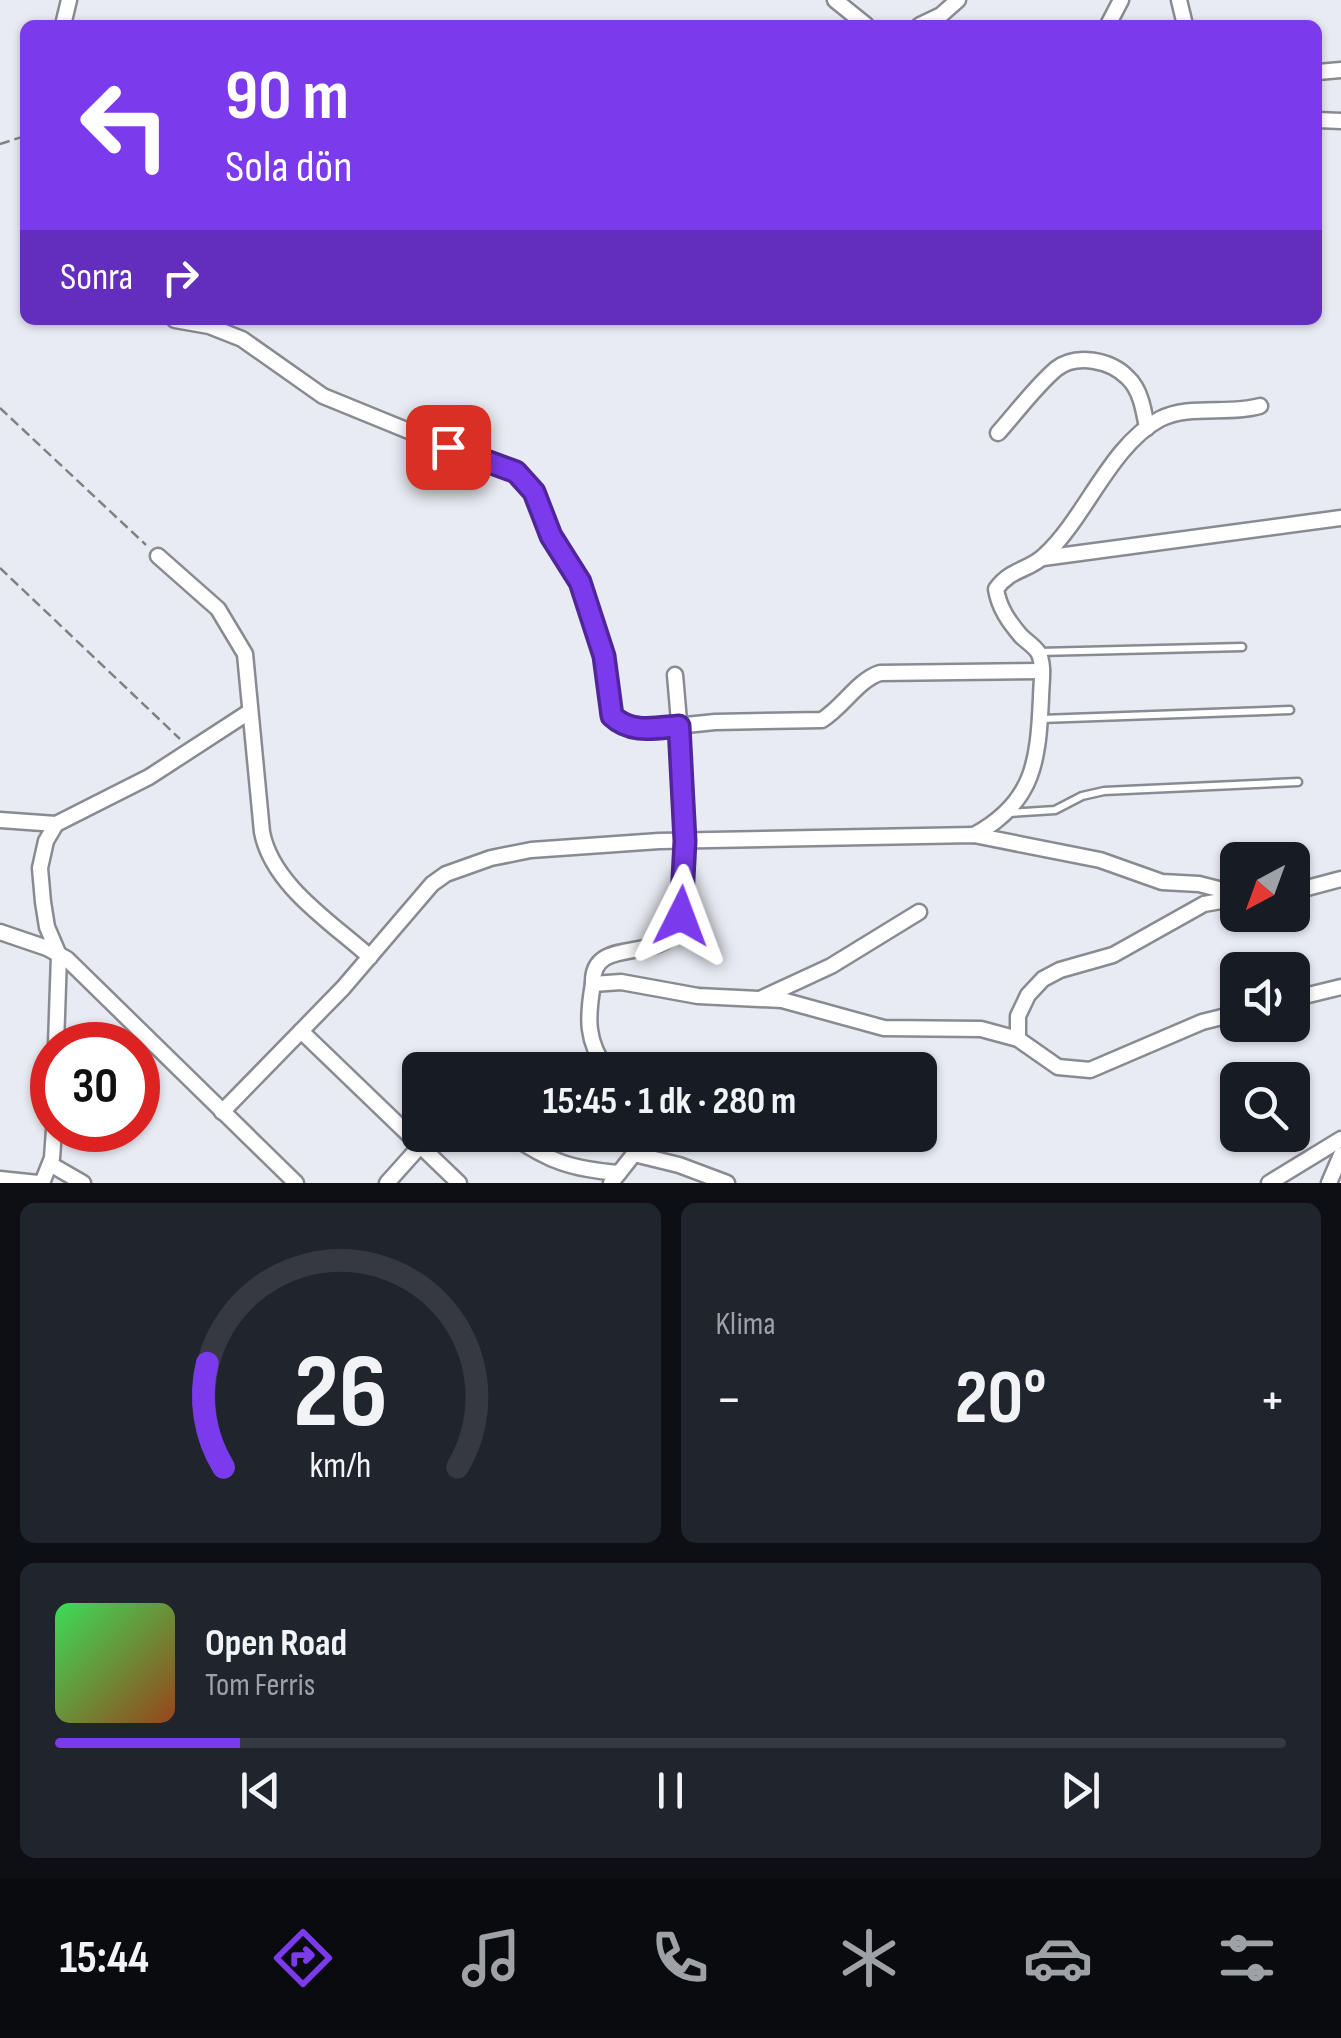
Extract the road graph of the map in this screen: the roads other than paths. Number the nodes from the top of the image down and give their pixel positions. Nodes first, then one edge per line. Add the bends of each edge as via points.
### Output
1 (835, 0) edge
2 (958, 0) edge
3 (860, 20) edge
4 (930, 20) edge
5 (198, 325) edge
6 (1260, 406) dead end
7 (1147, 428) junction
8 (998, 432) dead end
9 (1341, 518) edge
10 (158, 556) road end
11 (1042, 558) junction
12 (1242, 647) dead end
13 (1038, 652) junction
14 (1042, 671) junction
15 (675, 675) dead end
16 (1290, 710) dead end
17 (249, 712) junction
18 (1040, 719) junction
19 (679, 726) junction
20 (1298, 782) dead end
21 (1003, 813) junction
22 (0, 820) edge
23 (56, 824) junction
24 (974, 835) junction
25 (685, 841) junction
26 (1341, 879) edge
27 (1310, 887) edge
28 (1220, 890) edge
29 (1220, 900) edge
30 (919, 912) dead end
31 (0, 932) edge
32 (59, 954) junction
33 (370, 957) junction
34 (594, 984) junction
35 (1341, 988) edge
36 (1310, 996) edge
37 (762, 998) junction
38 (1220, 1018) edge
39 (57, 1022) edge
40 (301, 1031) junction
41 (1018, 1039) junction
42 (597, 1052) edge
43 (222, 1112) junction
44 (402, 1120) edge
45 (1341, 1139) edge
46 (51, 1152) edge
47 (414, 1152) edge
48 (434, 1152) edge
49 (536, 1152) edge
50 (634, 1154) joint
51 (1341, 1156) edge
52 (50, 1164) junction
53 (0, 1178) edge
54 (615, 1178) edge
55 (40, 1183) edge
56 (83, 1183) edge
57 (296, 1183) edge
58 (387, 1183) edge
59 (459, 1183) edge
60 (727, 1183) edge
61 (1269, 1183) edge
62 (1329, 1183) edge

1 - 3 street
2 - 4 street
5 - 19 street via 255,346 323,396 516,472 534,492 580,582 604,656 612,716 630,727
6 - 7 street via 1177,414
7 - 8 street via 1129,378 1110,365 1074,360 1058,368
7 - 11 street
9 - 11 street
10 - 17 street via 232,629 245,654
11 - 13 street via 1006,575 996,589 1005,616
12 - 13 lane
13 - 14 street
14 - 18 street
14 - 19 street via 880,673 822,720
15 - 19 street
16 - 18 lane
17 - 23 street via 149,777
17 - 33 street via 270,860
18 - 21 street via 1032,776
19 - 25 street
20 - 21 lane via 1104,790 1055,810
21 - 24 street
22 - 23 street
23 - 32 street via 40,868 47,926
24 - 25 street
24 - 28 street
25 - 33 street via 530,850 467,866 432,884
25 - 34 street via 676,932 598,962
26 - 27 street
29 - 41 street via 1113,955 1044,979 1018,1016
30 - 37 street via 832,966
31 - 32 street
32 - 39 street
32 - 43 street
33 - 40 street
34 - 37 street
34 - 42 street via 589,1038
35 - 36 street
37 - 41 street via 884,1028 981,1029
38 - 41 street via 1090,1070 1058,1066
40 - 43 street
40 - 44 street
43 - 57 street
45 - 61 street
46 - 52 street
47 - 58 street
48 - 59 street
49 - 54 street
50 - 54 street
50 - 60 street
51 - 62 street
52 - 55 street
52 - 56 street
53 - 55 street

